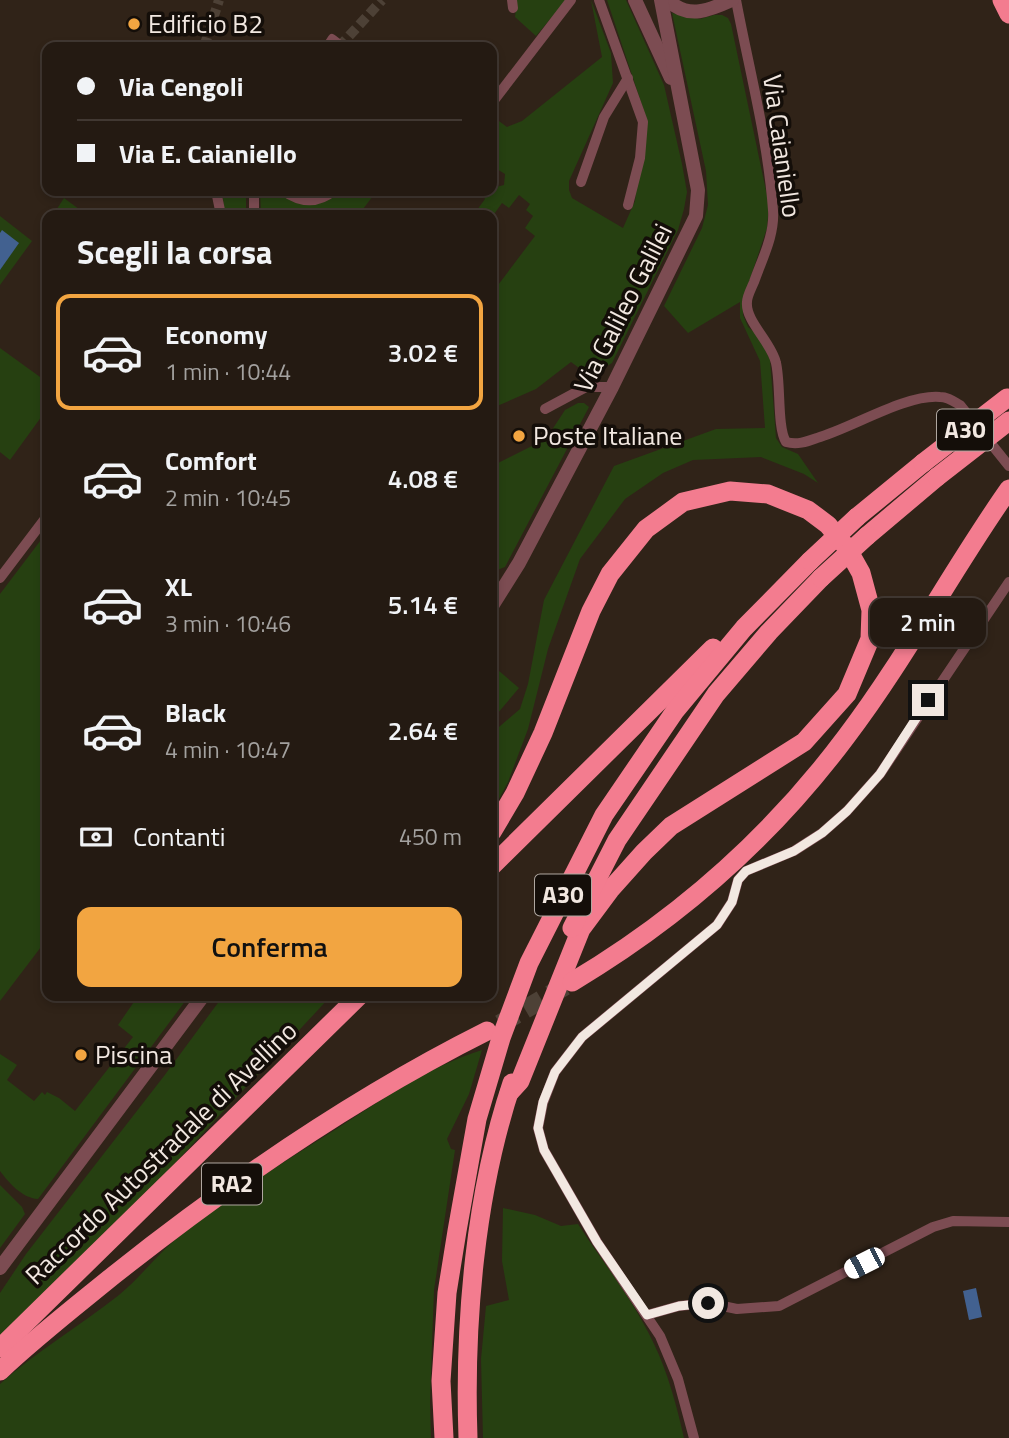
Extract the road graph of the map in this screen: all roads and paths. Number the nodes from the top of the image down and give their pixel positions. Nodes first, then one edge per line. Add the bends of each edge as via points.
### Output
1 (571, 0) edge
2 (599, 0) edge
3 (635, 0) edge
4 (661, 0) edge
5 (668, 0) edge
6 (734, 0) edge
7 (1002, 0) edge
8 (1009, 13) edge
9 (628, 78) junction
10 (497, 96) edge
11 (681, 104) junction
12 (581, 182) dead end
13 (289, 196) edge
14 (328, 196) edge
15 (628, 205) dead end
16 (612, 387) junction
17 (1008, 397) edge
18 (545, 409) dead end
19 (1009, 421) edge
20 (1009, 466) edge
21 (1009, 489) edge
22 (42, 523) edge
23 (0, 578) edge
24 (1009, 583) edge
25 (497, 593) edge
26 (765, 606) junction
27 (497, 824) edge
28 (497, 861) edge
29 (572, 982) tunnel mouth
30 (199, 1001) edge
31 (339, 1001) edge
32 (354, 1001) edge
33 (486, 1031) tunnel mouth
34 (509, 1093) junction
35 (177, 1174) junction
36 (1009, 1222) edge
37 (0, 1268) edge
38 (647, 1315) junction
39 (0, 1348) edge
40 (0, 1371) edge
41 (444, 1438) edge
42 (468, 1438) edge
43 (694, 1438) edge

1 - 10 street
2 - 9 street
3 - 11 street, Via Galileo Galilei
4 - 11 street, Via Galileo Galilei
5 - 6 street via 690,13
6 - 20 street, Via Caianiello via 774,214 747,302 776,361 786,442 795,444 918,399 938,396 960,405
7 - 8 highway
9 - 12 street via 604,117
9 - 15 street via 643,122
11 - 16 street, Via Galileo Galilei via 698,190 696,216
13 - 14 street via 308,203
16 - 18 street via 586,387
16 - 25 street, Via Galileo Galilei via 519,563
17 - 26 highway, A30, bridge via 856,517
19 - 34 highway, A30, bridge via 821,578 716,694 617,840 588,894 544,987
21 - 29 highway via 847,737 796,798 740,857 674,913 625,951
22 - 23 street
24 - 38 street via 880,774 847,811 794,851 746,871 717,925 582,1037 555,1072 538,1128 544,1150 597,1242
26 - 28 highway via 705,656
26 - 41 highway, A30 via 675,711 604,815 529,963 500,1038 477,1119 447,1293
27 - 34 highway via 542,733 591,611 610,574 646,529 683,502 730,491 768,494 808,510 828,525 861,573 871,610 870,639 847,694 804,742 671,826 610,890 581,929 520,1081
30 - 37 street
31 - 35 highway via 204,1136
32 - 35 highway, Raccordo Autostradale di Avellino / RA2
33 - 40 highway, RA2 via 419,1065 252,1170 176,1225
34 - 42 highway, A30 via 471,1294
35 - 39 highway, Raccordo Autostradale di Avellino / RA2
36 - 38 street via 953,1222 933,1227 779,1306 737,1309 708,1303
38 - 43 street via 678,1379

